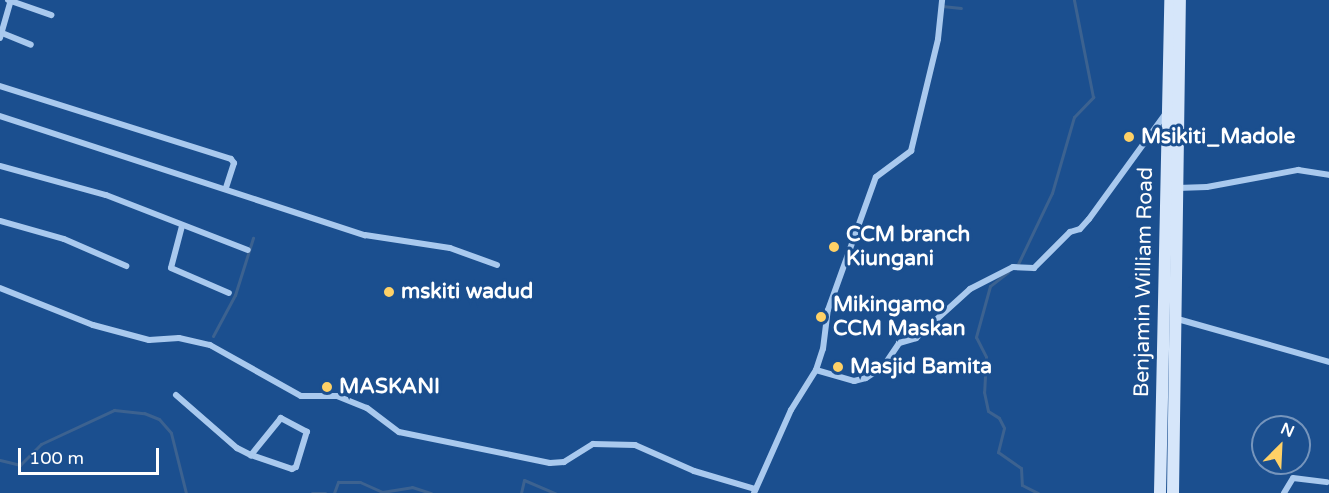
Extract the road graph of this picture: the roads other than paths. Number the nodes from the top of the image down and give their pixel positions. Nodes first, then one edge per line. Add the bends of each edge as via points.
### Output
1 (10, 0) edge
2 (942, 0) edge
3 (1170, 0) edge
4 (1180, 0) edge
5 (51, 15) dead end
6 (1, 35) edge
7 (31, 45) dead end
8 (0, 86) edge
9 (1167, 111) junction
10 (0, 116) edge
11 (0, 166) edge
12 (1329, 175) edge
13 (1170, 187) junction
14 (226, 188) junction
15 (0, 221) edge
16 (182, 226) junction
17 (248, 250) dead end
18 (497, 265) dead end
19 (126, 266) dead end
20 (0, 288) edge
21 (229, 293) dead end
22 (1173, 318) junction
23 (1329, 362) edge
24 (816, 370) junction
25 (176, 395) dead end
26 (251, 455) junction
27 (1327, 482) dead end
28 (754, 491) edge
29 (1160, 493) edge
30 (1173, 493) edge
31 (1284, 493) edge

1 - 5 street
1 - 6 street
2 - 24 street via 939,39 911,151 876,177 831,299
3 - 9 main road, Benjamin William Road
4 - 13 main road, Benjamin William Road
6 - 7 street
8 - 14 street via 231,159
9 - 13 main road, Benjamin William Road
9 - 24 street via 1080,229 1070,232 1034,268 1016,267 950,303 916,338 898,344 883,367 866,378 854,381
10 - 14 street
11 - 16 street via 106,195
12 - 13 street via 1298,170 1207,187
13 - 22 main road, Benjamin William Road
13 - 29 main road, Benjamin William Road
14 - 18 street via 364,235 450,248
15 - 19 street via 64,239
16 - 17 street
16 - 21 street via 171,268
20 - 28 street via 93,325 149,340 179,338 210,345 301,396 338,396 367,408 399,432 550,464 564,462 593,444 635,445
22 - 23 street
22 - 30 main road, Benjamin William Road
24 - 28 street via 791,410
25 - 26 street via 207,425
26 - 26 street via 294,469 307,432 281,418
27 - 31 street via 1293,478

